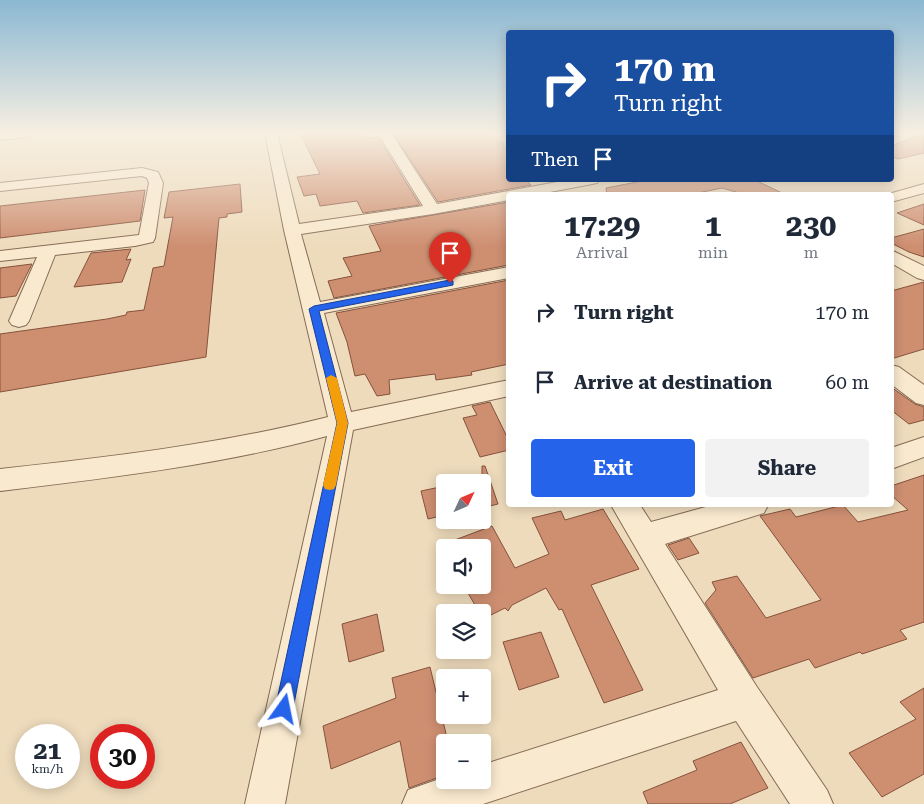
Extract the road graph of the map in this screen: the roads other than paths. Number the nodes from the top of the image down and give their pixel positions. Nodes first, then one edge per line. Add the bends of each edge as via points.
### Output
1 (279, 171) edge
2 (408, 171) edge
3 (558, 182) edge
4 (0, 188) edge
5 (512, 192) edge
6 (920, 192) edge
7 (506, 193) edge
8 (894, 196) edge
9 (433, 209) junction
10 (292, 230) junction
11 (48, 251) junction
12 (0, 256) edge
13 (894, 257) edge
14 (506, 273) edge
15 (924, 274) edge
16 (314, 309) junction
17 (19, 321) dead end
18 (894, 374) edge
19 (506, 389) edge
20 (924, 398) edge
21 (342, 423) junction
22 (924, 447) edge
23 (894, 458) edge
24 (0, 480) edge
25 (626, 507) edge
26 (747, 507) edge
27 (645, 537) junction
28 (744, 700) junction
29 (265, 804) edge
30 (422, 804) edge
31 (812, 804) edge

1 - 10 street
2 - 9 street
3 - 5 street
4 - 11 street via 142,172 153,175 156,184 147,238
6 - 8 street
7 - 9 street
9 - 10 street
10 - 16 street
11 - 12 street
11 - 17 street
13 - 15 street
14 - 16 street
16 - 21 street
18 - 20 street
19 - 21 street
21 - 24 street via 284,438 128,464
21 - 29 street
22 - 23 street
25 - 27 street
26 - 27 street
27 - 28 street
28 - 30 street
28 - 31 street

